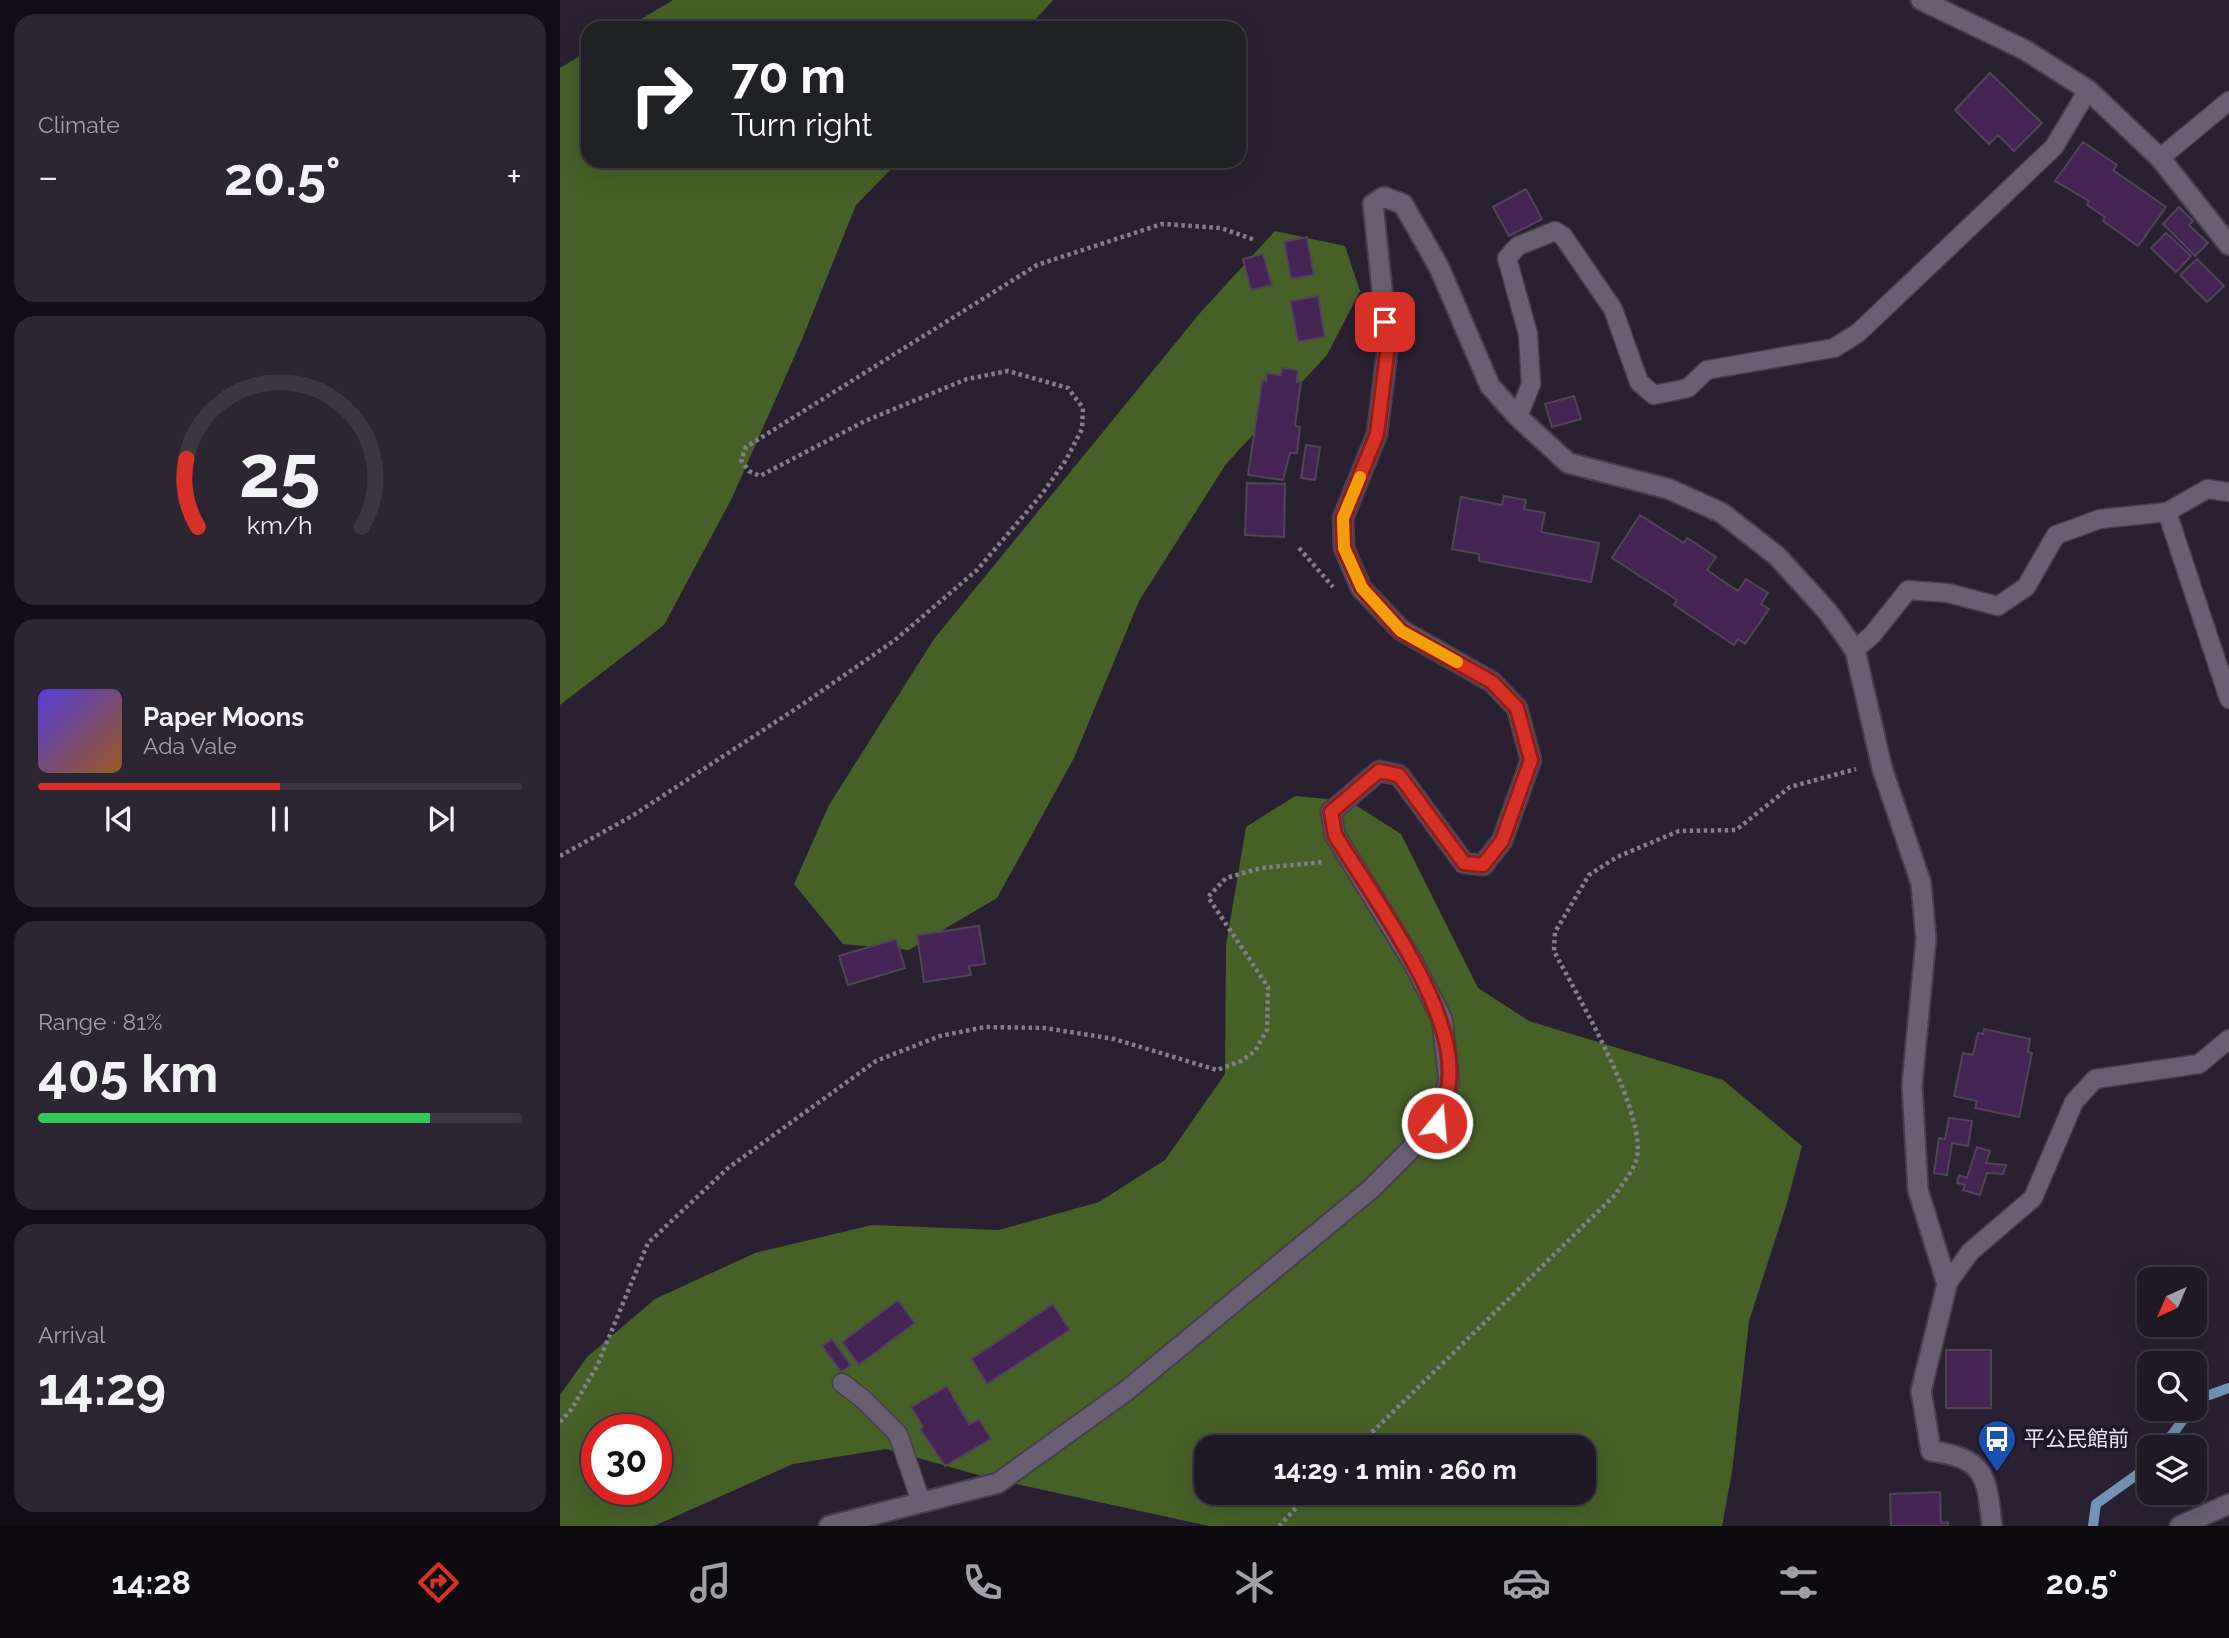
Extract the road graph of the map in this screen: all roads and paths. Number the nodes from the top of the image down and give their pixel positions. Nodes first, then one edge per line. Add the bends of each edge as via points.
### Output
1 (1920, 0) edge
2 (2088, 90) junction
3 (2229, 101) edge
4 (2160, 158) junction
5 (1255, 240) dead end
6 (2229, 245) edge
7 (1518, 417) junction
8 (2229, 492) edge
9 (2167, 512) junction
10 (1855, 650) junction
11 (2229, 699) edge
12 (1881, 762) junction
13 (560, 856) edge
14 (1349, 859) junction
15 (2229, 1039) edge
16 (1947, 1284) junction
17 (842, 1383) dead end
18 (560, 1422) edge
19 (1369, 1435) edge
20 (921, 1502) junction
21 (2229, 1504) edge
22 (1299, 1505) edge
23 (829, 1526) edge
24 (1279, 1526) edge
25 (1992, 1526) edge
26 (2180, 1526) edge

1 - 2 street via 2025,50
2 - 4 street
2 - 7 lane via 2054,147 1858,333 1834,348 1707,370 1688,388 1654,395 1639,382 1613,309 1563,236 1555,231 1518,246 1507,258 1528,334 1531,384
3 - 4 lane
4 - 6 street
5 - 13 path via 1221,228 1162,224 1037,265 746,447 741,460 760,476 865,421 967,379 1009,371 1068,388 1083,408 1082,429 1066,460 967,579 895,640 806,702 632,816
7 - 10 street via 1568,463 1669,489 1722,513 1777,556
7 - 14 street via 1490,386 1439,267 1403,204 1384,197 1373,204 1388,345 1377,434 1343,518 1344,548 1362,588 1401,631 1492,682 1517,708 1531,760 1502,841 1483,865 1464,863 1399,775 1379,771 1331,812 1335,835
8 - 9 lane via 2207,489
9 - 10 lane via 2100,519 2056,535 2026,587 1998,607 1948,593 1908,590
9 - 11 lane
10 - 12 street
12 - 16 street via 1921,883 1926,939 1912,1085 1918,1190
12 - 19 path via 1790,787 1737,830 1679,831 1617,856 1589,875 1555,932 1554,951 1620,1077 1634,1121 1636,1160 1616,1194
14 - 18 path via 1261,868 1226,878 1208,897 1268,988 1267,1030 1255,1051 1241,1061 1217,1070 1114,1039 1045,1028 985,1027 940,1036 876,1062 805,1110 728,1168 648,1243 597,1366
14 - 20 street via 1413,962 1442,1020 1449,1081 1437,1123 1362,1196 1126,1391 998,1483
15 - 16 lane via 2199,1064 2095,1079 2074,1102 2033,1198 1970,1252
16 - 25 street via 1921,1391 1931,1451 1962,1455 1986,1480
17 - 20 lane via 898,1434
20 - 23 street
21 - 26 street
22 - 24 path

